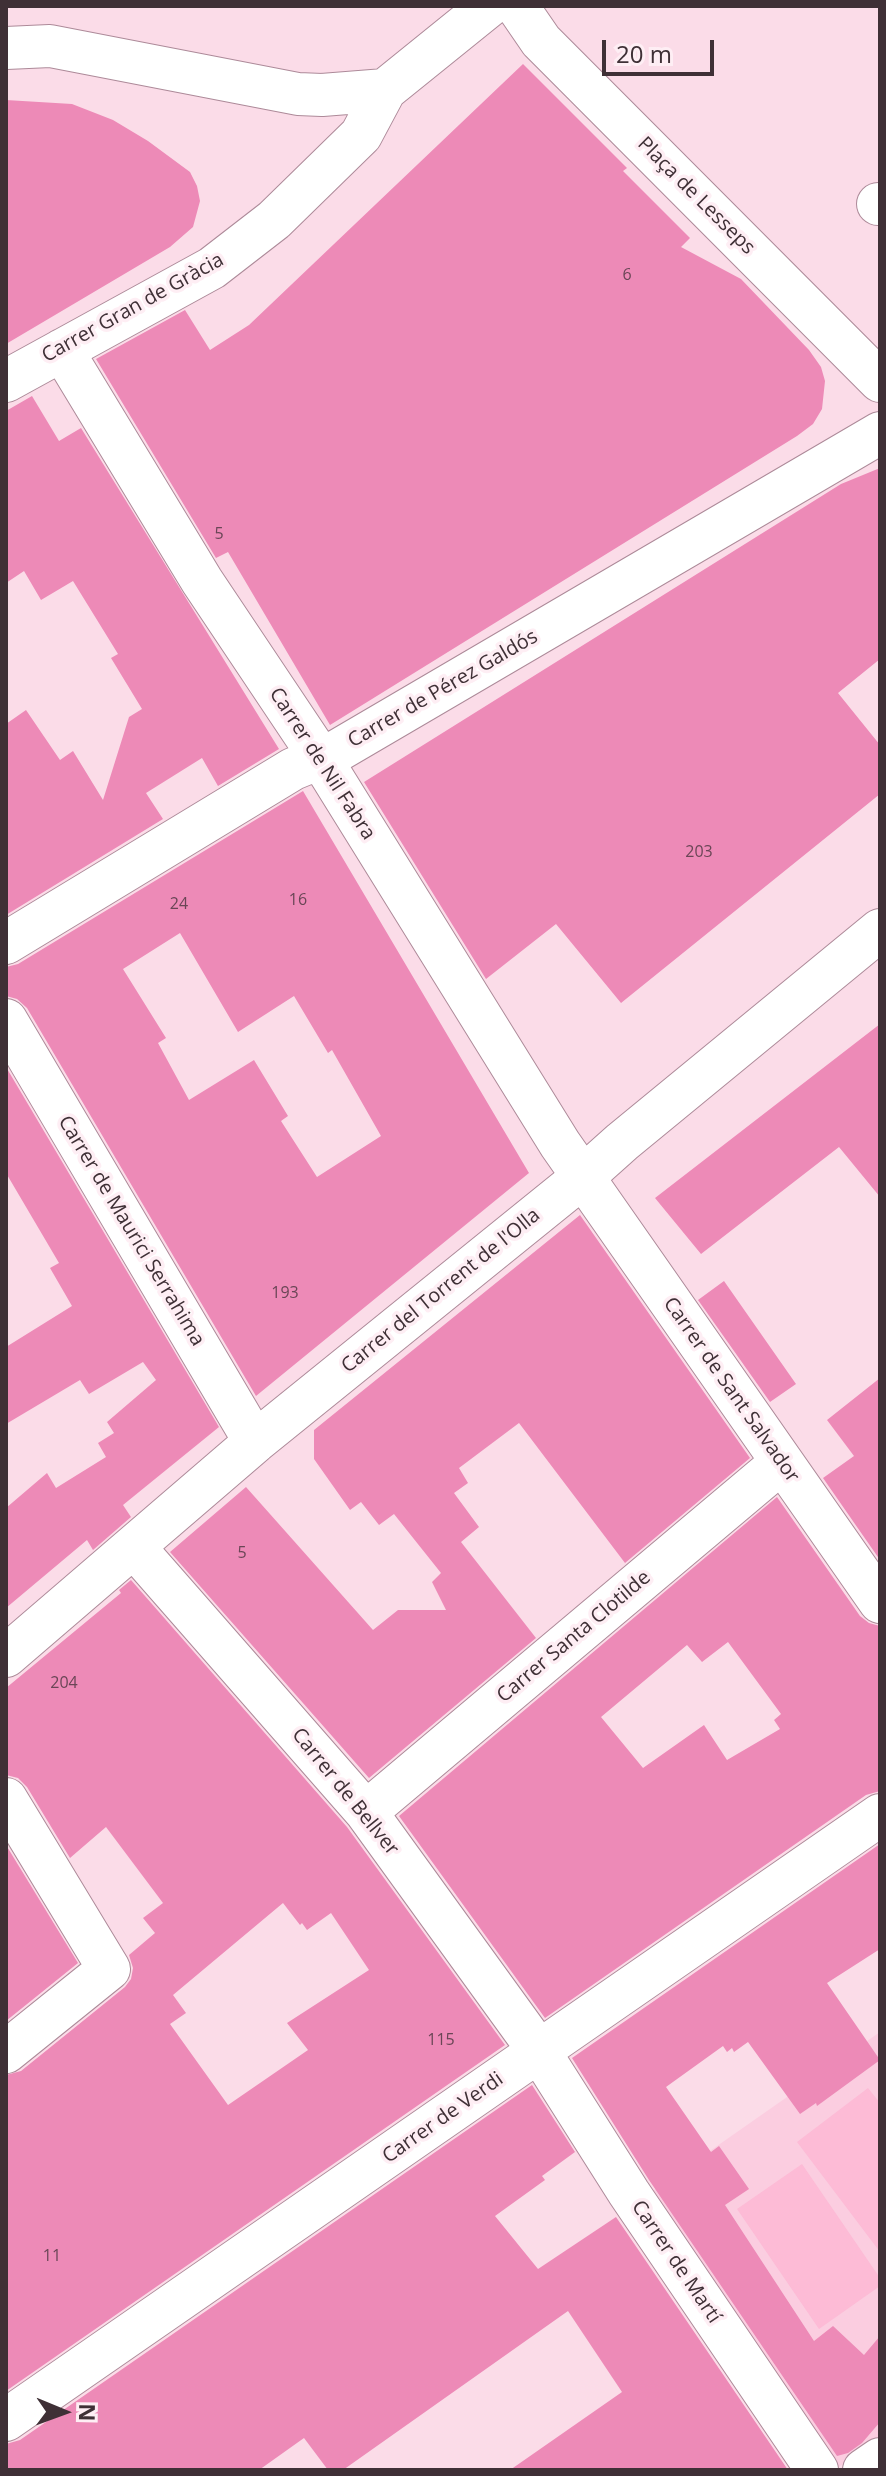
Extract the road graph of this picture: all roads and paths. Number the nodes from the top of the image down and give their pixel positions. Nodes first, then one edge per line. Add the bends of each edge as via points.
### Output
1 (489, 6) edge
2 (517, 6) edge
3 (6, 48) edge
4 (385, 90) junction
5 (62, 350) junction
6 (6, 381) edge
7 (880, 381) edge
8 (880, 433) edge
9 (321, 759) junction
10 (880, 930) edge
11 (6, 943) edge
12 (6, 1020) edge
13 (584, 1176) junction
14 (255, 1442) junction
15 (782, 1462) junction
16 (134, 1547) junction
17 (880, 1602) edge
18 (6, 1656) edge
19 (6, 1799) edge
20 (366, 1812) junction
21 (880, 1815) edge
22 (539, 2051) junction
23 (6, 2052) edge
24 (6, 2420) edge
25 (880, 2459) edge
26 (817, 2470) edge
27 (864, 2470) edge

1 - 4 street
2 - 7 street, Plaça de Lesseps via 541,41
3 - 4 street via 50,46 298,94
4 - 5 street, Carrer Gran de Gràcia via 361,135 274,220 212,268
5 - 6 street, Carrer Gran de Gràcia
5 - 9 street, Carrer de Nil Fabra via 202,581
8 - 9 street, Carrer de Pérez Galdós
9 - 11 street, Carrer de Pérez Galdós via 293,769
9 - 13 street, Carrer de Nil Fabra
10 - 13 street, Carrer del Torrent de l'Olla
12 - 14 street, Carrer de Maurici Serrahima
13 - 14 street, Carrer del Torrent de l'Olla
13 - 15 street, Carrer de Sant Salvador
14 - 16 street, Carrer del Torrent de l'Olla
15 - 17 street, Carrer de Sant Salvador
15 - 20 street, Carrer Santa Clotilde
16 - 18 street, Carrer del Torrent de l'Olla
16 - 20 street, Carrer de Bellver
19 - 23 street via 109,1969
20 - 22 street, Carrer de Bellver
21 - 22 street, Carrer de Verdi
22 - 24 street, Carrer de Verdi
22 - 26 street, Carrer de Martí
25 - 27 street

